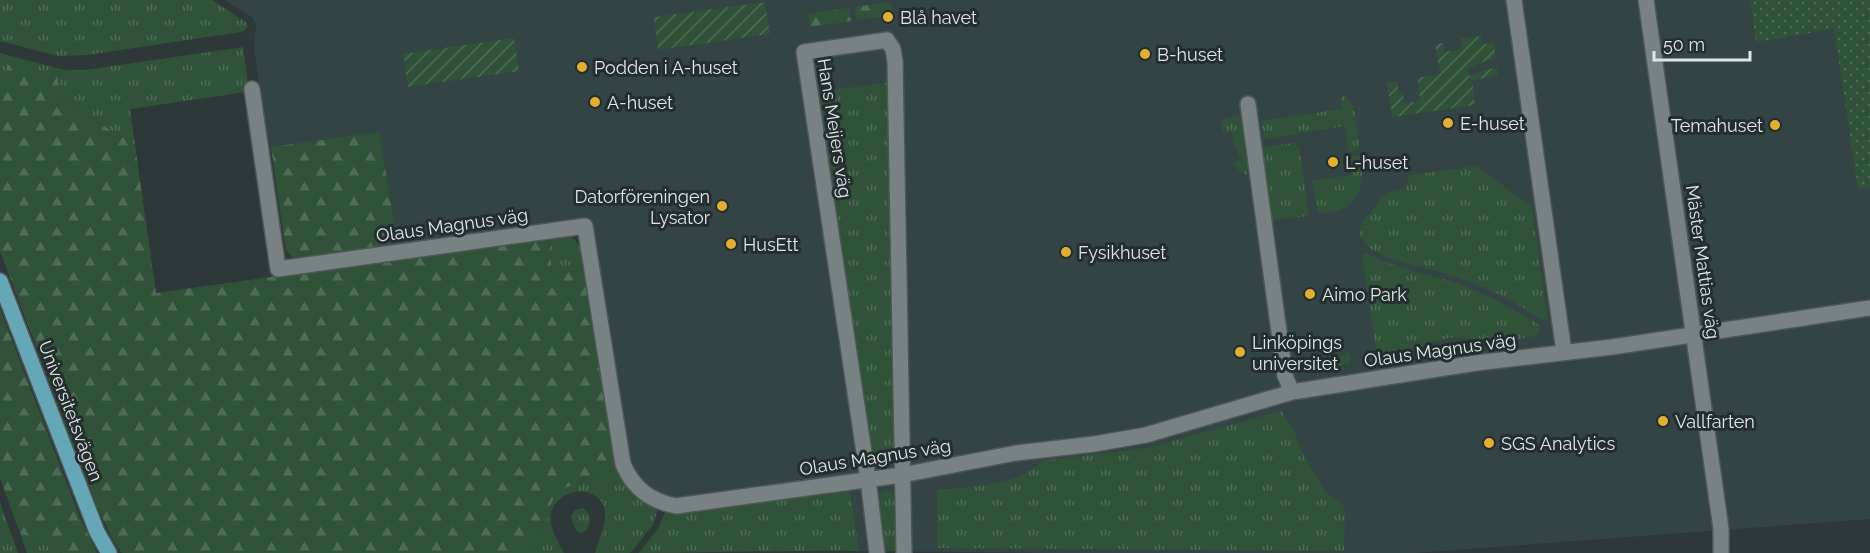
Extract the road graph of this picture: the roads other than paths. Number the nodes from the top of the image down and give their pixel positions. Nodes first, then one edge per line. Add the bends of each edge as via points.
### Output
1 (1514, 0) edge
2 (1646, 0) edge
3 (252, 89) dead end
4 (1248, 104) dead end
5 (0, 281) edge
6 (1870, 308) edge
7 (1693, 334) junction
8 (1564, 352) junction
9 (1292, 392) junction
10 (902, 475) junction
11 (868, 479) junction
12 (1721, 529) junction
13 (109, 553) edge
14 (877, 553) edge
15 (904, 553) edge
16 (1721, 553) edge
17 (1728, 553) edge

1 - 8 street
2 - 7 street, Mäster Mattias väg
3 - 11 street, Olaus Magnus väg via 278,269 585,226 622,464 641,491 676,506
4 - 9 street via 1285,376
5 - 13 main road, Universitetsvägen via 97,532
6 - 7 street, Olaus Magnus väg
7 - 8 street, Olaus Magnus väg
7 - 12 street, Mäster Mattias väg
8 - 9 street, Olaus Magnus väg
9 - 10 street, Olaus Magnus väg via 1146,435 1016,453
10 - 11 street, Olaus Magnus väg
10 - 11 street, Hans Meijers väg via 895,68 887,40 804,52
10 - 15 street, Hans Meijers väg
11 - 14 street, Hans Meijers väg
12 - 16 street, Mäster Mattias väg
12 - 17 street, Mäster Mattias väg

